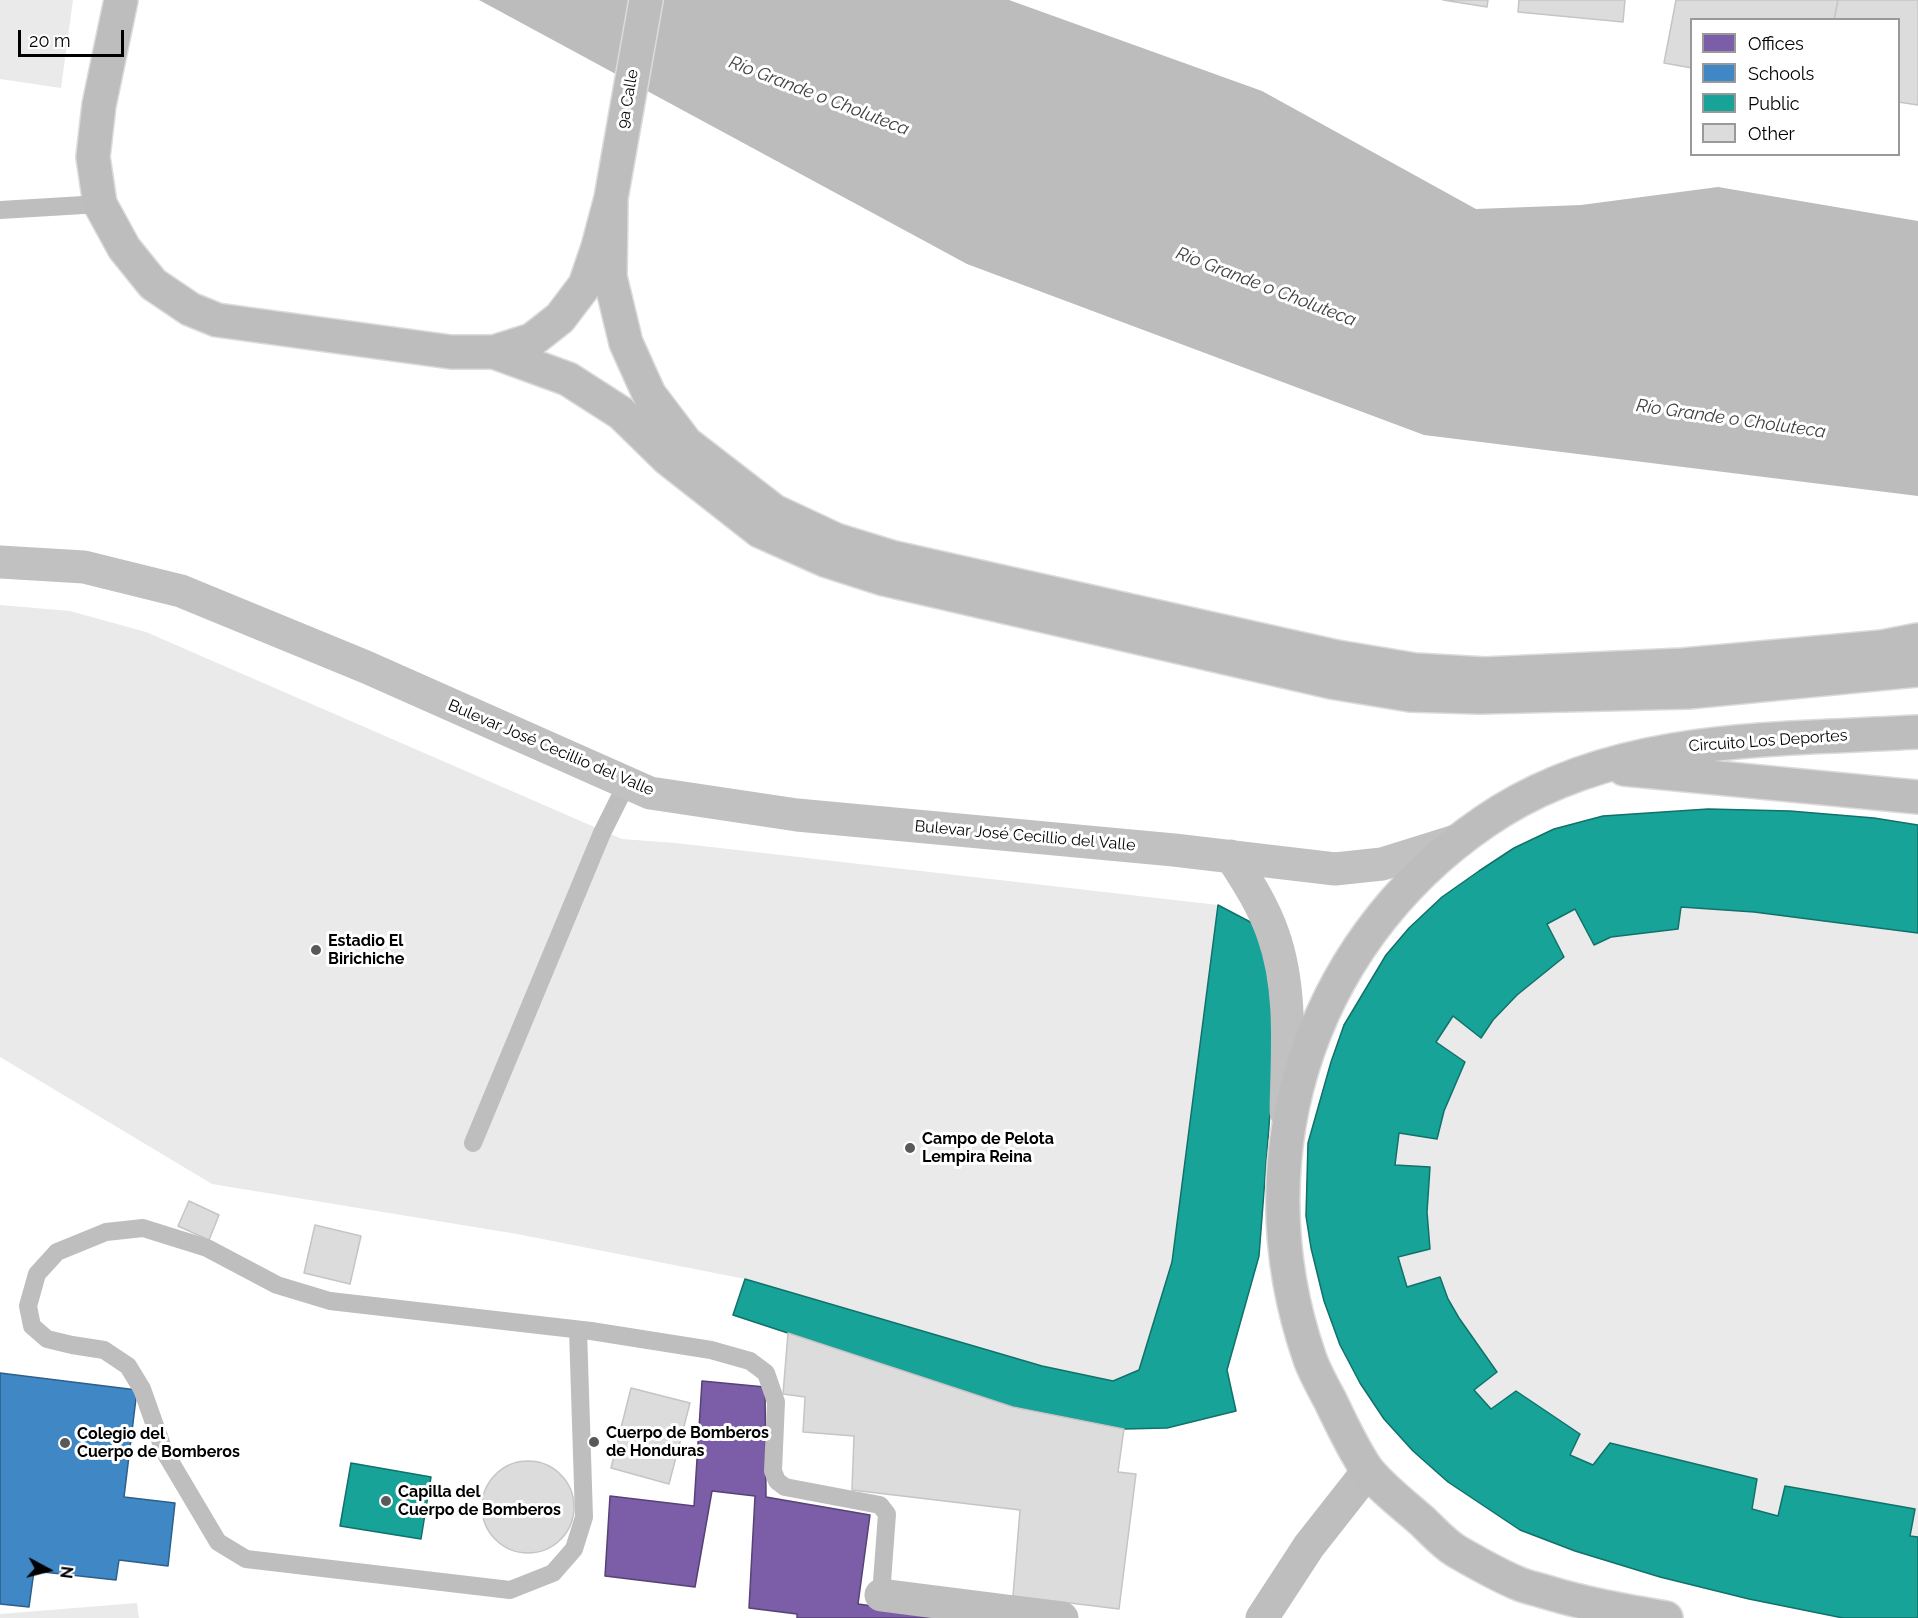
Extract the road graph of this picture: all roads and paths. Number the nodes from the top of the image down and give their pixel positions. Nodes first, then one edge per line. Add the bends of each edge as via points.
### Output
1 (121, 0) edge
2 (646, 0) edge
3 (611, 198) junction
4 (100, 204) junction
5 (0, 210) edge
6 (494, 352) junction
7 (0, 562) edge
8 (1918, 640) edge
9 (1918, 670) edge
10 (1918, 732) edge
11 (1601, 767) junction
12 (627, 783) junction
13 (1918, 797) edge
14 (1459, 840) junction
15 (1232, 856) junction
16 (1286, 1135) junction
17 (473, 1143) dead end
18 (578, 1330) junction
19 (1368, 1471) junction
20 (881, 1595) joint
21 (1583, 1611) edge
22 (1062, 1618) edge
23 (1262, 1618) edge
24 (1666, 1618) edge

1 - 4 main road via 99,105 93,157
2 - 3 main road, 9a Calle
3 - 6 main road via 585,285 560,318 532,340
3 - 8 main road via 610,277 626,343 649,394 686,443 774,511 836,540 891,557 1337,657 1415,670 1485,674 1683,665 1882,647
4 - 5 lane
4 - 6 main road via 124,248 153,284 190,309 217,320 451,352
6 - 9 main road via 568,379 621,413 667,458 760,531 825,561 884,579 1331,682 1410,694 1492,697 1688,692
7 - 12 main road, Bulevar José Cecillio del Valle via 84,567 181,591 366,667
10 - 11 main road, Circuito Los Deportes via 1721,742
11 - 13 main road
11 - 14 main road, Circuito Los Deportes via 1550,785
12 - 15 main road, Bulevar José Cecillio del Valle via 650,794 797,815
12 - 17 lane via 602,833
14 - 15 main road, Bulevar José Cecillio del Valle via 1382,864 1335,869
14 - 16 main road, Circuito Los Deportes via 1395,900 1344,971 1307,1050
15 - 16 main road via 1257,897 1273,934 1284,978
16 - 19 main road, Circuito Los Deportes via 1282,1211 1289,1287 1310,1361
18 - 18 lane via 584,1517 574,1549 553,1573 510,1590 246,1559 218,1542 164,1451 142,1389 128,1366 104,1350 47,1339 32,1326 28,1306 37,1274 57,1252 106,1232 143,1228 207,1248 277,1286 330,1301
18 - 20 lane via 711,1350 750,1361 766,1373 776,1402 773,1471 777,1481 785,1487 880,1505 887,1514
19 - 21 main road, Circuito Los Deportes via 1453,1549 1519,1584
19 - 23 street via 1309,1546
20 - 22 street
21 - 24 main road, Circuito Los Deportes

